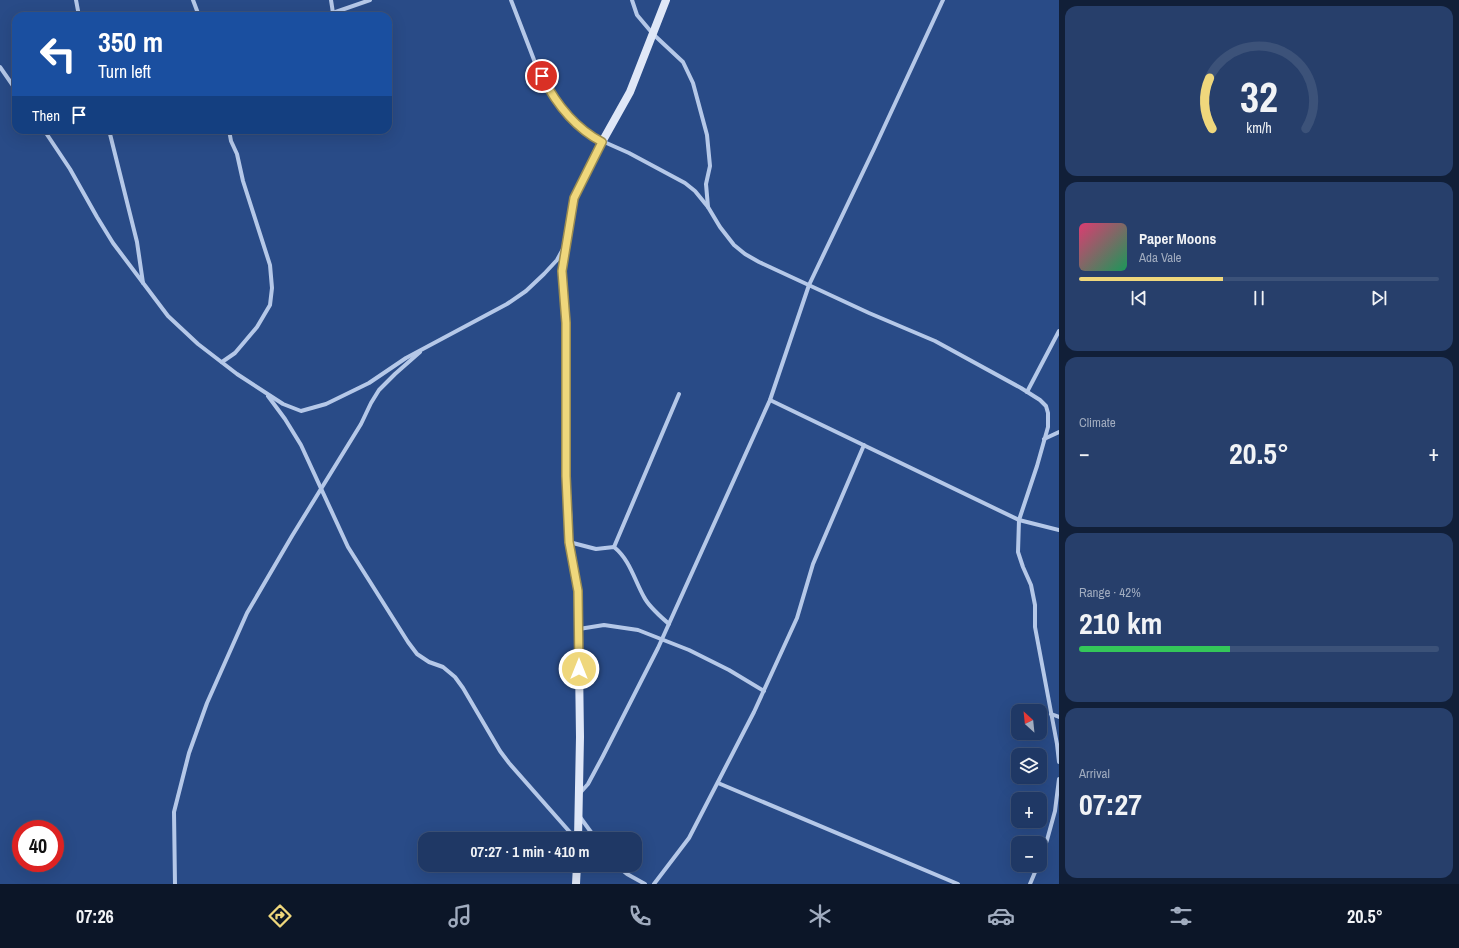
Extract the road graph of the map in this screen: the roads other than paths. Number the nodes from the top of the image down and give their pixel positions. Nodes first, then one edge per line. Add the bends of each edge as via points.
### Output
1 (76, 0) edge
2 (193, 0) edge
3 (331, 0) edge
4 (370, 0) edge
5 (511, 0) edge
6 (632, 0) edge
7 (666, 0) edge
8 (944, 0) edge
9 (78, 12) edge
10 (198, 12) edge
11 (333, 12) edge
12 (336, 12) edge
13 (653, 34) junction
14 (0, 67) edge
15 (12, 84) edge
16 (47, 134) edge
17 (110, 134) edge
18 (230, 134) edge
19 (602, 142) junction
20 (708, 207) junction
21 (567, 244) junction
22 (144, 285) junction
23 (809, 286) junction
24 (1059, 331) edge
25 (428, 346) junction
26 (222, 362) junction
27 (1027, 392) junction
28 (265, 393) junction
29 (679, 394) dead end
30 (770, 400) junction
31 (1059, 432) edge
32 (1044, 439) junction
33 (864, 445) junction
34 (322, 489) junction
35 (1019, 520) junction
36 (1059, 530) edge
37 (569, 542) junction
38 (614, 547) junction
39 (669, 624) junction
40 (578, 629) junction
41 (662, 638) junction
42 (764, 691) junction
43 (1051, 714) junction
44 (1059, 717) edge
45 (1059, 762) edge
46 (1059, 779) edge
47 (718, 783) junction
48 (579, 794) junction
49 (578, 815) junction
50 (571, 832) edge
51 (577, 832) edge
52 (591, 832) edge
53 (1047, 840) edge
54 (577, 872) edge
55 (625, 872) edge
56 (1035, 872) edge
57 (175, 884) edge
58 (576, 884) edge
59 (645, 884) edge
60 (654, 884) edge
61 (958, 884) edge
62 (1030, 884) edge

1 - 9 street
2 - 10 street
3 - 11 street
4 - 12 street
5 - 19 street via 528,46 547,86 569,117
6 - 13 street via 637,15
7 - 13 street
8 - 23 street
13 - 19 street via 630,92
13 - 20 street via 683,62 693,83 707,135 710,166 706,184
14 - 15 street
16 - 22 street via 113,243
17 - 22 street via 137,242
18 - 26 street via 270,265 272,288 270,305 258,327 235,353
19 - 20 street via 686,183
19 - 21 street via 574,198
20 - 23 street via 734,245 745,254
21 - 25 street via 557,260 526,291 486,316
21 - 37 street via 562,271 566,323 566,476
22 - 26 street via 184,333
23 - 27 street via 935,341
23 - 30 street
24 - 27 street
25 - 28 street via 369,383 326,404 301,411
25 - 34 street via 380,390
26 - 28 street
27 - 32 street via 1046,406 1048,427
28 - 34 street via 301,444
29 - 38 street
30 - 33 street
30 - 39 street
31 - 32 street
32 - 35 street
33 - 35 street
33 - 42 street via 813,564 797,618
34 - 50 street via 348,547 408,642 417,654 443,667 455,677 500,751
34 - 57 street via 247,613 207,703 174,812
35 - 36 street
35 - 43 street via 1018,552 1031,585 1035,605 1035,627
37 - 38 street via 596,548
37 - 40 street via 578,591
38 - 39 street via 635,575 644,598
39 - 41 street
40 - 41 street via 604,625 638,630
40 - 48 street
41 - 42 street via 729,670
41 - 48 street via 603,756 588,784
42 - 47 street
43 - 44 street
43 - 45 street
46 - 53 street via 1055,811
47 - 60 street via 689,838
47 - 61 street
48 - 49 street
49 - 51 street
49 - 52 street
54 - 58 street
55 - 59 street
56 - 62 street

